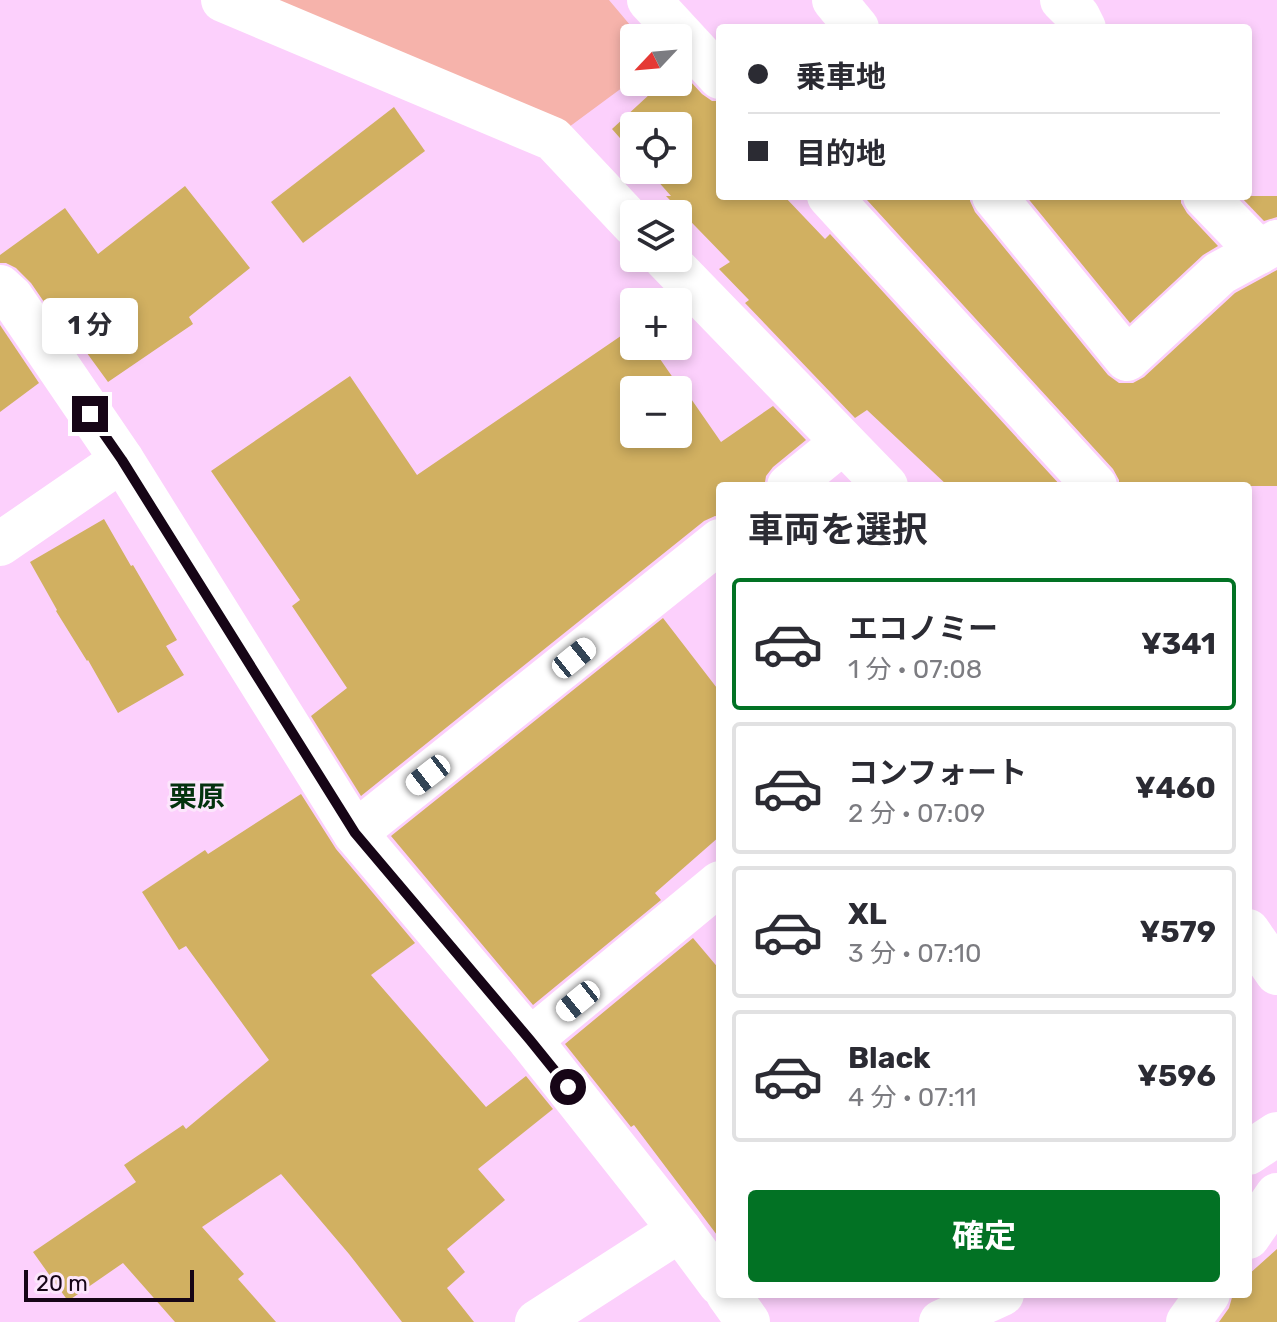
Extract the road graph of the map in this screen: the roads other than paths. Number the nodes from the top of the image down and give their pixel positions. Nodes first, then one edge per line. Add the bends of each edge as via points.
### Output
1 (223, 0) edge
2 (649, 0) edge
3 (834, 0) edge
4 (1062, 0) edge
5 (854, 24) edge
6 (1082, 24) edge
7 (716, 73) edge
8 (833, 200) edge
9 (997, 200) edge
10 (1210, 200) edge
11 (620, 210) edge
12 (1268, 247) edge
13 (678, 272) edge
14 (0, 287) edge
15 (842, 443) junction
16 (122, 460) junction
17 (794, 482) edge
18 (882, 482) edge
19 (1091, 482) edge
20 (0, 544) edge
21 (716, 544) edge
22 (355, 833) junction
23 (716, 886) edge
24 (1252, 937) edge
25 (1277, 973) edge
26 (530, 1040) junction
27 (1277, 1134) edge
28 (1252, 1150) edge
29 (1277, 1195) edge
30 (680, 1230) junction
31 (1252, 1231) edge
32 (716, 1279) edge
33 (731, 1298) edge
34 (993, 1298) edge
35 (537, 1322) edge
36 (748, 1322) edge
37 (941, 1322) edge

1 - 11 street via 553,139
2 - 7 street
3 - 5 street
4 - 6 street
8 - 19 street
9 - 12 street via 1127,359 1220,273
10 - 12 street
13 - 15 street
14 - 16 street
15 - 17 street
15 - 18 street
16 - 20 street
16 - 22 street
21 - 22 street
22 - 26 street
23 - 26 street
24 - 25 street
26 - 30 street
27 - 28 street
29 - 31 street
30 - 32 street
30 - 35 street
33 - 36 street
34 - 37 street

